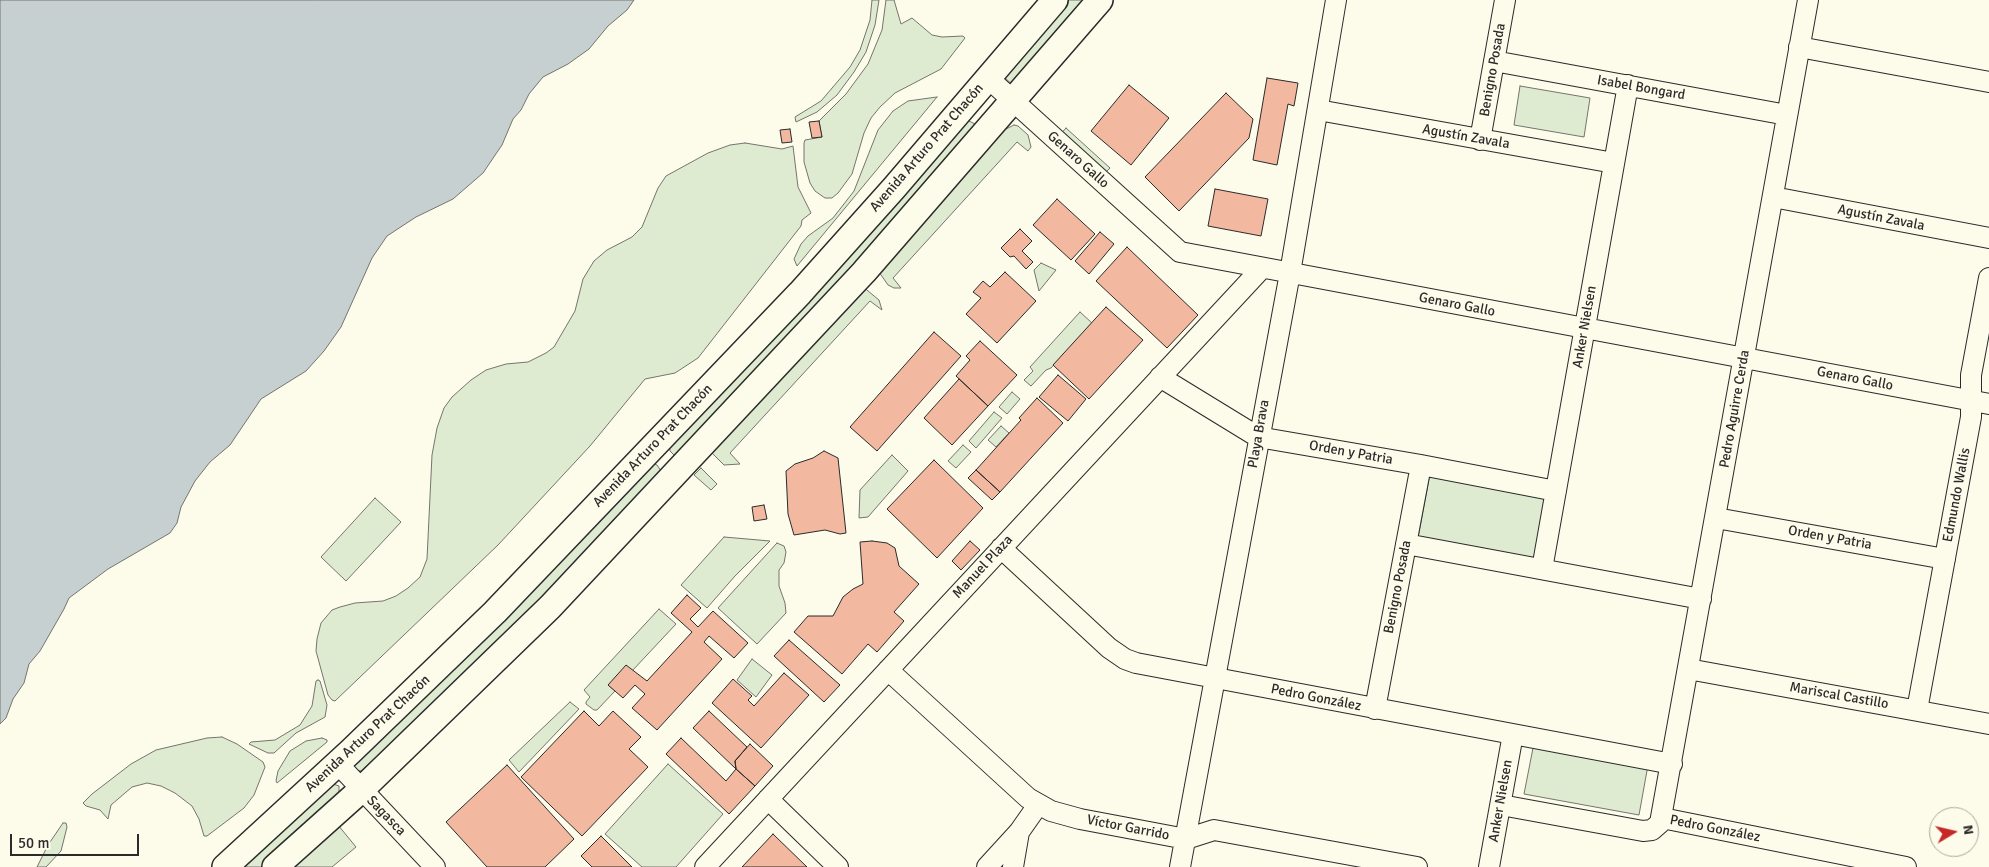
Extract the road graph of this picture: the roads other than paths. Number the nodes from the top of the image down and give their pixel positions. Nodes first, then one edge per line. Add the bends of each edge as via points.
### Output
1 (1055, 0) edge
2 (1100, 0) edge
3 (1336, 0) edge
4 (1505, 0) edge
5 (1808, 0) edge
6 (1799, 47) junction
7 (1494, 60) junction
8 (988, 78) junction
9 (1989, 82) edge
10 (1628, 86) junction
11 (1013, 101) junction
12 (1318, 110) junction
13 (1787, 115) junction
14 (1480, 140) junction
15 (1614, 164) junction
16 (1773, 197) junction
17 (1989, 238) edge
18 (1262, 268) junction
19 (1290, 273) junction
20 (1989, 278) edge
21 (1585, 328) junction
22 (1744, 358) junction
23 (1160, 376) junction
24 (1980, 402) edge
25 (1258, 437) junction
26 (1421, 465) junction
27 (1556, 491) junction
28 (1716, 518) junction
29 (1406, 544) junction
30 (1001, 548) junction
31 (1945, 559) junction
32 (1542, 569) junction
33 (1701, 599) junction
34 (1688, 669) junction
35 (888, 670) junction
36 (1215, 679) junction
37 (1375, 709) junction
38 (1916, 710) junction
39 (1989, 724) edge
40 (1513, 734) junction
41 (338, 764) junction
42 (1672, 764) junction
43 (361, 790) junction
44 (768, 799) junction
45 (1038, 805) junction
46 (1501, 805) junction
47 (1662, 818) junction
48 (1019, 832) junction
49 (1186, 839) junction
50 (1357, 862) edge
51 (1885, 865) edge
52 (224, 867) edge
53 (275, 867) edge
54 (434, 867) edge
55 (705, 867) edge
56 (838, 867) edge
57 (987, 867) edge
58 (1013, 867) edge
59 (1180, 867) edge
60 (1417, 867) edge
61 (1489, 867) edge
62 (1906, 867) edge

1 - 8 main road, Avenida Arturo Prat Chacón
2 - 11 main road
3 - 12 street, Playa Brava
4 - 7 street, Benigno Posada
5 - 6 street, Pedro Aguirre Cerda
6 - 9 street
6 - 13 street, Pedro Aguirre Cerda
7 - 10 street, Isabel Bongard
7 - 14 street, Benigno Posada
8 - 11 street, Genaro Gallo
8 - 41 main road, Avenida Arturo Prat Chacón via 800,293 495,612
10 - 13 street, Isabel Bongard
10 - 15 street, Anker Nielsen
11 - 18 street, Genaro Gallo via 1180,252
11 - 43 main road via 864,272 698,451 550,607
12 - 14 street, Agustín Zavala
12 - 19 street, Playa Brava
13 - 16 street, Pedro Aguirre Cerda
14 - 15 street, Agustín Zavala
15 - 21 street, Anker Nielsen
16 - 17 street, Agustín Zavala
16 - 22 street, Pedro Aguirre Cerda
18 - 19 street, Genaro Gallo
18 - 23 street, Manuel Plaza
19 - 21 street, Genaro Gallo
19 - 25 street, Playa Brava
20 - 24 street, Edmundo Wallis via 1971,374
21 - 22 street, Genaro Gallo
21 - 27 street, Anker Nielsen
22 - 24 street, Genaro Gallo
22 - 28 street, Pedro Aguirre Cerda
23 - 25 street, Orden y Patria
23 - 30 street, Manuel Plaza
24 - 31 street, Edmundo Wallis via 1971,417
25 - 26 street, Orden y Patria
25 - 36 street, Playa Brava
26 - 27 street, Orden y Patria
26 - 29 street, Benigno Posada
27 - 32 street, Anker Nielsen
28 - 31 street, Orden y Patria
28 - 33 street, Pedro Aguirre Cerda
29 - 32 street
29 - 37 street, Benigno Posada
30 - 35 street, Manuel Plaza
30 - 36 street, Pedro González via 1116,654 1136,663
31 - 38 street, Edmundo Wallis
32 - 33 street
33 - 34 street, Pedro Aguirre Cerda
34 - 38 street, Mariscal Castillo
34 - 42 street, Pedro Aguirre Cerda
35 - 44 street, Manuel Plaza
35 - 45 street, Víctor Garrido
36 - 37 street, Pedro González
36 - 49 street, Playa Brava
37 - 40 street, Pedro González
38 - 39 street, Mariscal Castillo
40 - 42 street, Pedro González
40 - 46 street, Anker Nielsen
41 - 43 street, Sagasca
41 - 52 main road, Avenida Arturo Prat Chacón
42 - 47 street, Pedro Aguirre Cerda
43 - 53 main road
43 - 54 street, Sagasca
44 - 55 street, Manuel Plaza
44 - 56 street
45 - 48 street
45 - 49 street, Víctor Garrido via 1072,817
46 - 47 street, Pedro González via 1642,831 1656,828
46 - 61 street, Anker Nielsen
47 - 51 street, Pedro González
48 - 57 street
48 - 58 street
49 - 50 street, Víctor Garrido via 1214,830
49 - 59 street, Playa Brava
50 - 60 street, Víctor Garrido
51 - 62 street, Pedro González

